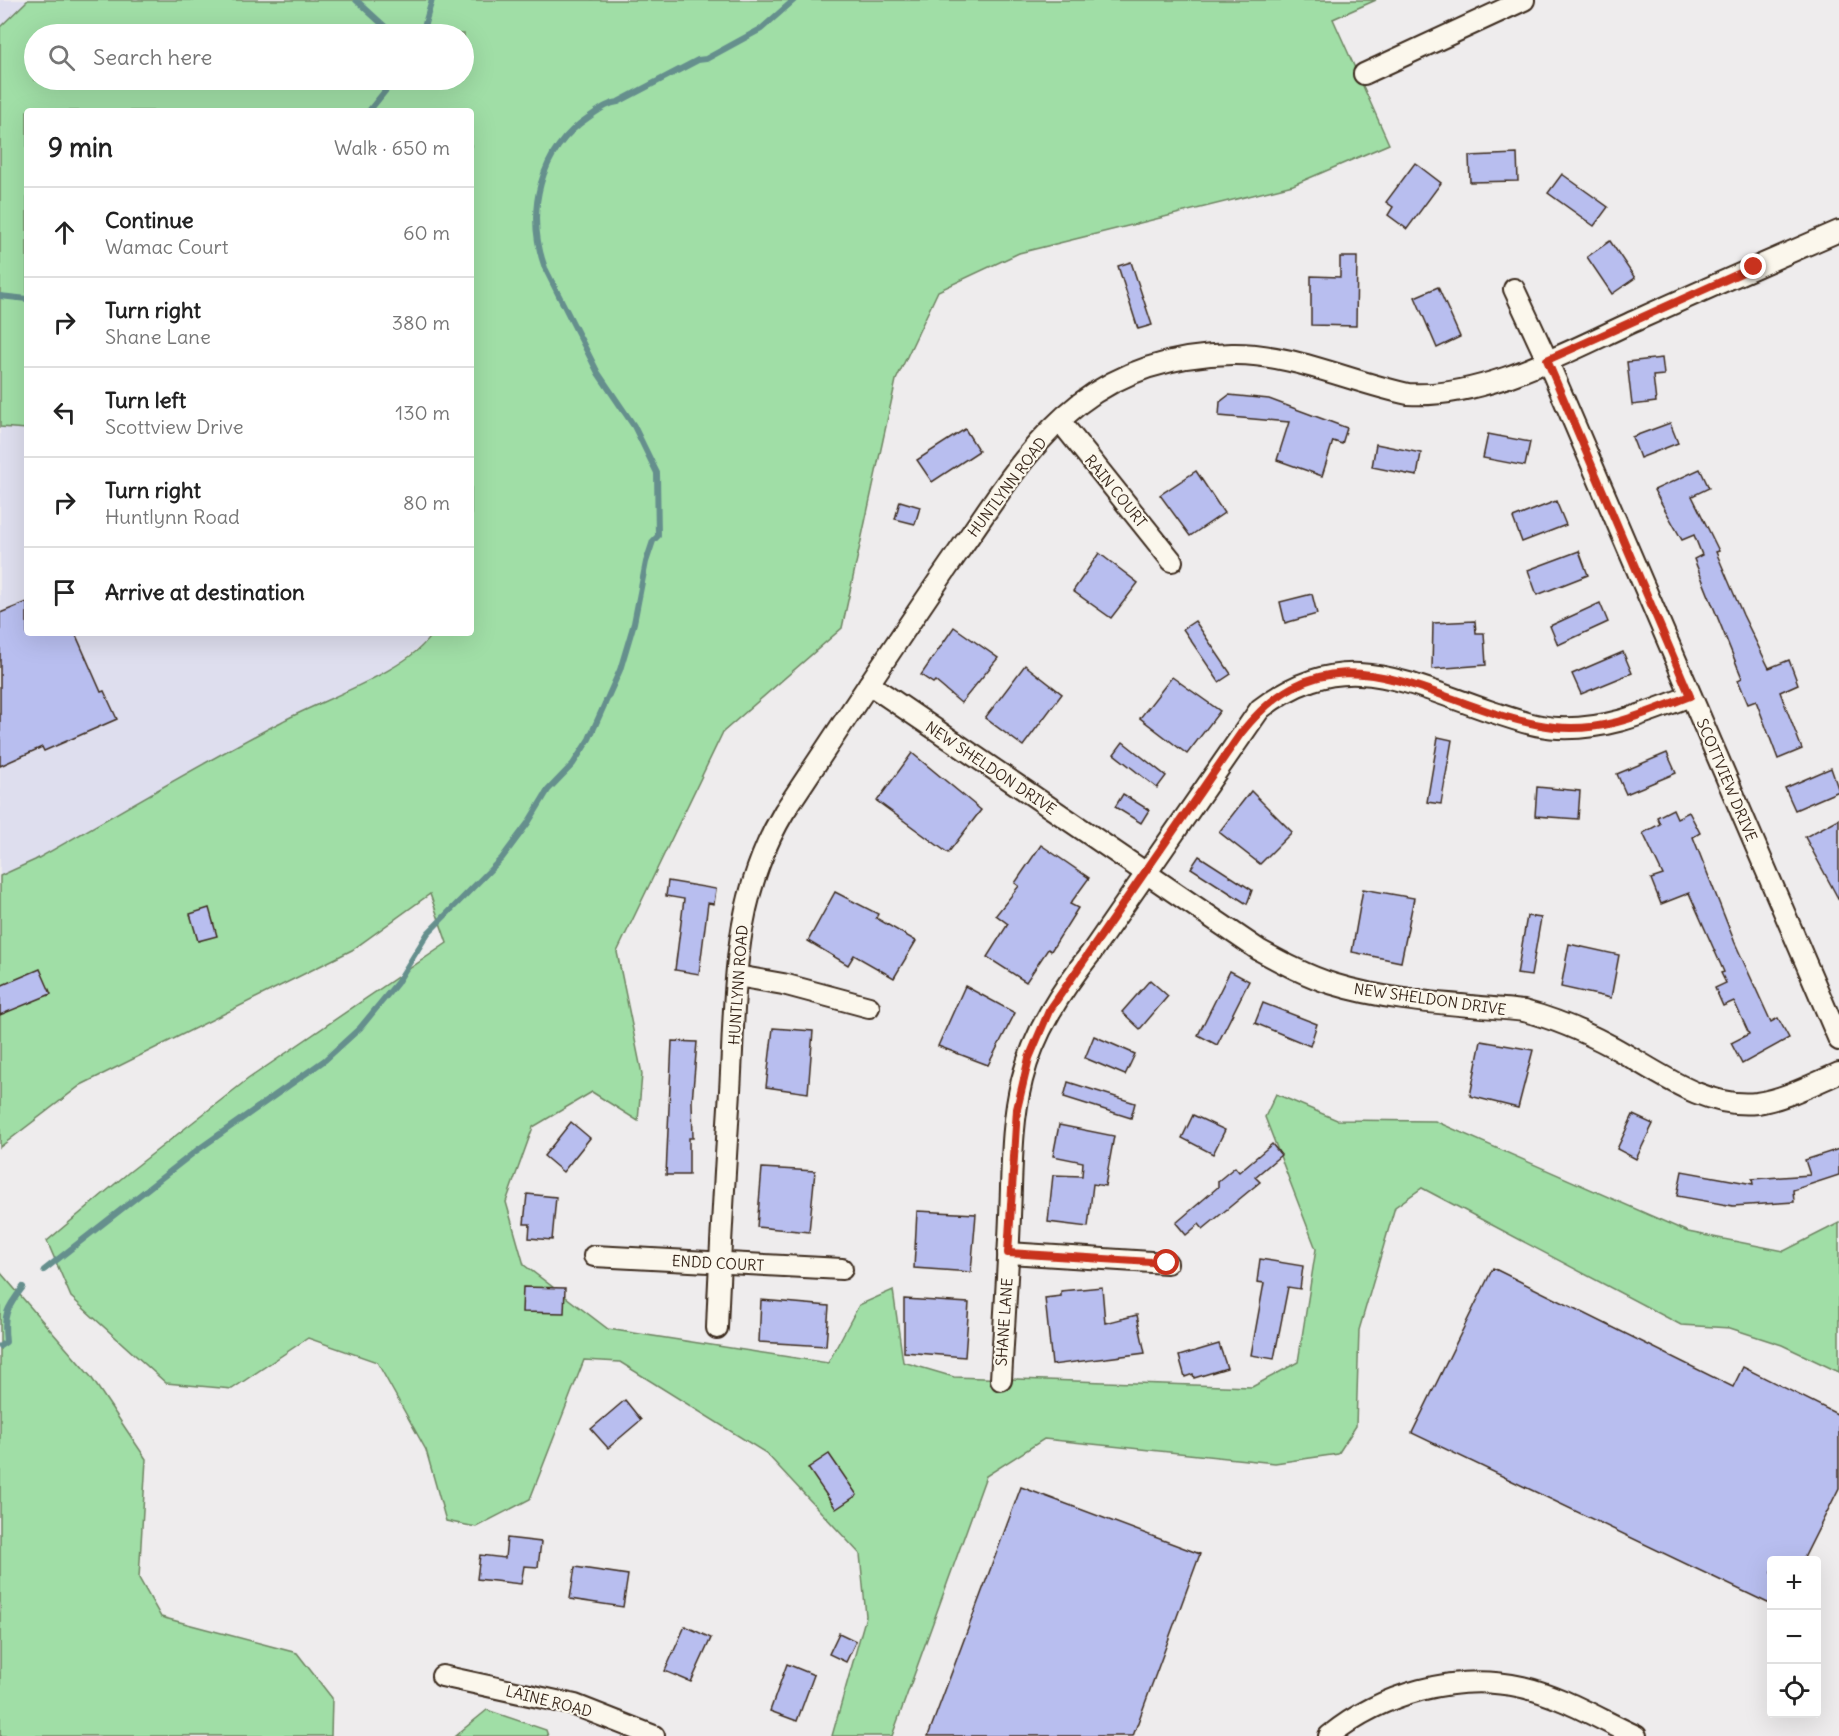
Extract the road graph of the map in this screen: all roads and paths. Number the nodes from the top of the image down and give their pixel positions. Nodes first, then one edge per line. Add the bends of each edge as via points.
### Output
1 (1524, 0) edge
2 (1364, 74) dead end
3 (1839, 231) edge
4 (1514, 289) dead end
5 (1547, 360) junction
6 (1060, 422) junction
7 (1172, 561) dead end
8 (869, 684) junction
9 (1690, 696) junction
10 (1145, 873) junction
11 (737, 976) junction
12 (869, 1007) dead end
13 (1839, 1040) edge
14 (1839, 1073) edge
15 (1008, 1253) junction
16 (594, 1256) dead end
17 (720, 1263) junction
18 (1167, 1263) dead end
19 (842, 1269) dead end
20 (717, 1328) dead end
21 (1000, 1380) dead end
22 (442, 1676) dead end
23 (654, 1736) edge
24 (1329, 1736) edge
25 (1636, 1736) edge

1 - 2 street
3 - 5 street, HUNTLYNN ROAD
4 - 5 street, SCOTTVIEW DRIVE
5 - 6 street, HUNTLYNN ROAD via 1458,393 1431,396 1387,390 1268,357 1203,356 1143,368 1078,405
5 - 9 street, SCOTTVIEW DRIVE
6 - 7 street, RAIN COURT
6 - 8 street, HUNTLYNN ROAD via 1038,442 1006,483
8 - 10 street, NEW SHELDON DRIVE
8 - 11 street, HUNTLYNN ROAD via 768,838 747,899
9 - 10 street, SHANE LANE via 1624,722 1557,728 1527,723 1380,675 1336,674 1315,678 1293,686 1260,709
9 - 13 street, SCOTTVIEW DRIVE
10 - 14 street, NEW SHELDON DRIVE via 1259,950 1322,980 1366,993 1524,1011 1545,1017 1612,1046 1701,1095 1724,1101 1758,1102 1781,1097
10 - 15 street, SHANE LANE via 1049,1011 1029,1058 1013,1137
11 - 12 street
11 - 17 street, HUNTLYNN ROAD
15 - 18 street
15 - 21 street, SHANE LANE
16 - 17 street, ENDD COURT
17 - 19 street, ENDD COURT
17 - 20 street, HUNTLYNN ROAD
22 - 23 street, LAINE ROAD via 575,1705
24 - 25 street via 1373,1706 1403,1694 1475,1683 1521,1687

